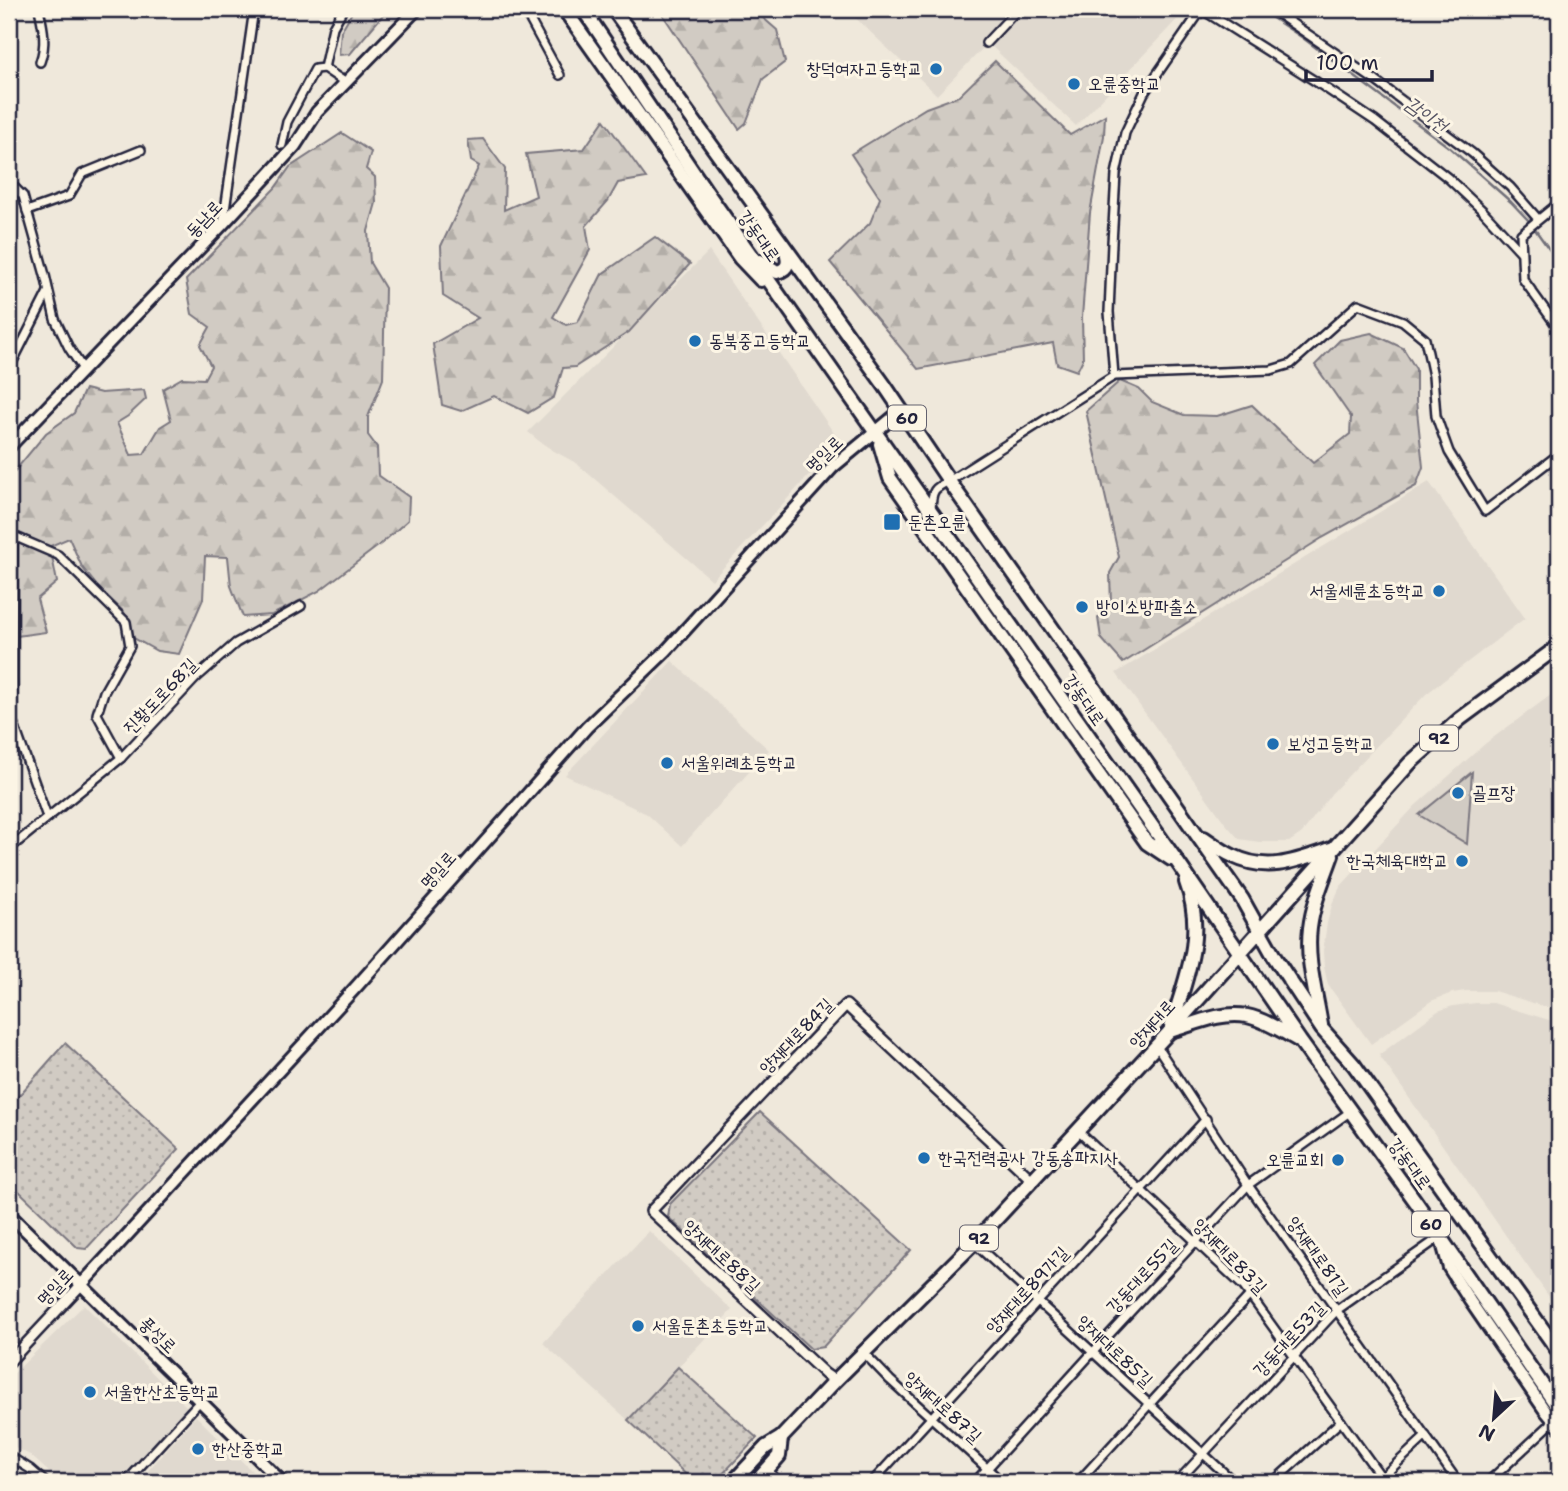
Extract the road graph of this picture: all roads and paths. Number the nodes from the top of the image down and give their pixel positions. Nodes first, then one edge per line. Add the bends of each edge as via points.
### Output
1 (39, 9) edge
2 (254, 9) edge
3 (343, 9) edge
4 (416, 9) edge
5 (524, 9) edge
6 (564, 9) edge
7 (583, 9) edge
8 (613, 9) edge
9 (1018, 9) edge
10 (1202, 9) edge
11 (1271, 9) edge
12 (986, 43) dead end
13 (40, 62) dead end
14 (324, 68) junction
15 (560, 75) dead end
16 (346, 83) junction
17 (282, 145) dead end
18 (141, 150) dead end
19 (9, 182) edge
20 (1559, 203) edge
21 (27, 211) junction
22 (1538, 219) junction
23 (223, 224) junction
24 (785, 247) junction
25 (1521, 252) junction
26 (751, 255) junction
27 (48, 292) junction
28 (783, 302) junction
29 (1559, 329) edge
30 (9, 369) edge
31 (83, 369) junction
32 (1114, 376) junction
33 (902, 410) junction
34 (875, 431) junction
35 (9, 447) edge
36 (1559, 454) edge
37 (949, 481) junction
38 (930, 511) junction
39 (11, 535) edge
40 (301, 606) dead end
41 (1559, 646) edge
42 (121, 758) junction
43 (47, 817) junction
44 (1196, 832) junction
45 (1334, 848) junction
46 (9, 849) edge
47 (1178, 863) junction
48 (1260, 930) junction
49 (1240, 953) junction
50 (1322, 1028) junction
51 (1170, 1031) junction
52 (1300, 1041) junction
53 (1156, 1045) junction
54 (1351, 1111) junction
55 (1206, 1119) junction
56 (1078, 1130) junction
57 (1032, 1180) junction
58 (1248, 1185) junction
59 (1141, 1189) junction
60 (651, 1211) joint
61 (9, 1214) edge
62 (1440, 1237) junction
63 (1195, 1241) junction
64 (974, 1242) junction
65 (81, 1285) junction
66 (1250, 1295) junction
67 (1038, 1301) junction
68 (1337, 1310) junction
69 (1093, 1352) junction
70 (1559, 1352) edge
71 (864, 1353) junction
72 (1294, 1356) junction
73 (9, 1362) edge
74 (835, 1381) junction
75 (200, 1401) junction
76 (1150, 1404) junction
77 (932, 1417) junction
78 (1558, 1419) edge
79 (1341, 1421) junction
80 (1426, 1436) junction
81 (782, 1438) junction
82 (1203, 1453) junction
83 (9, 1457) edge
84 (987, 1468) junction
85 (767, 1471) junction
86 (1380, 1480) edge
87 (45, 1482) edge
88 (126, 1482) edge
89 (282, 1482) edge
90 (733, 1482) edge
91 (757, 1482) edge
92 (780, 1482) edge
93 (872, 1482) edge
94 (975, 1482) edge
95 (1002, 1482) edge
96 (1078, 1482) edge
97 (1177, 1482) edge
98 (1234, 1482) edge
99 (1273, 1482) edge
100 (1458, 1482) edge
101 (1488, 1482) edge

1 - 13 street via 44,33
2 - 23 street
3 - 14 street via 333,27
4 - 16 main road, 동남로
5 - 15 street
6 - 28 main road via 740,258
7 - 26 main road, 강동대로 / 60
8 - 24 main road, 강동대로 / 60
9 - 12 street
10 - 25 street via 1375,121 1448,177
10 - 32 street via 1144,93 1125,133 1116,174 1111,257
11 - 22 street via 1472,153
14 - 16 street
14 - 17 street via 315,69 287,122
16 - 23 main road, 동남로
18 - 21 street via 82,174 69,196
19 - 21 street via 23,196
20 - 22 street
21 - 27 street
22 - 25 street via 1521,234
23 - 31 main road, 동남로
24 - 26 main road via 788,260 784,271 777,272
24 - 33 main road, 강동대로 / 60
25 - 29 street via 1523,279
26 - 28 main road, 강동대로 / 60
27 - 30 street
27 - 31 street via 55,319
28 - 34 main road, 강동대로 / 60
31 - 35 main road, 동남로
32 - 36 street via 1271,370 1290,364 1358,304 1403,321 1424,340 1436,416 1449,452 1485,511
32 - 37 street
33 - 34 main road, 명일로
33 - 37 main road, 강동대로 / 60
34 - 38 main road, 강동대로 / 60
34 - 47 main road via 890,478 1147,843
34 - 65 main road, 명일로 via 833,467 674,643 587,727 353,991
37 - 38 street via 936,487
37 - 44 main road, 강동대로 / 60
38 - 47 main road, 강동대로 / 60
39 - 42 street via 58,555 126,622 130,646 103,692 97,714
39 - 43 street via 13,722
40 - 42 street, 진황도로68길 via 236,643 196,678
41 - 45 main road, 양재대로 / 92 via 1460,719 1410,763
42 - 43 street, 진황도로68길
43 - 46 street, 진황도로68길
44 - 45 main road via 1230,855 1269,865 1292,863
44 - 48 main road, 강동대로 / 60
45 - 48 main road, 양재대로 / 92
45 - 50 main road via 1310,929
47 - 49 main road, 강동대로 / 60
47 - 51 main road via 1195,910 1194,943
48 - 49 main road, 양재대로 / 92
48 - 50 main road, 강동대로 / 60
49 - 51 main road, 양재대로 / 92
49 - 52 main road, 강동대로 / 60
50 - 70 main road, 강동대로 / 60 via 1354,1065
51 - 52 main road via 1208,1019 1248,1016
51 - 53 main road, 양재대로 / 92
52 - 54 main road, 강동대로 / 60
53 - 55 street, 양재대로81길
53 - 56 main road, 양재대로 / 92
54 - 58 street, 강동대로55길
54 - 62 main road, 강동대로 / 60
55 - 58 street, 양재대로81길
55 - 59 street, 양재대로89가길
56 - 57 main road, 양재대로 / 92
56 - 59 street, 양재대로83길
57 - 60 street, 양재대로84길 via 846,1005
57 - 64 main road, 양재대로 / 92
58 - 63 street, 강동대로55길
58 - 68 street, 양재대로81길
59 - 63 street, 양재대로83길
59 - 67 street, 양재대로89가길
60 - 74 street, 양재대로88길
61 - 65 main road, 풍성로
62 - 68 street, 강동대로53길
62 - 78 main road, 강동대로 / 60
63 - 66 street, 양재대로83길
63 - 69 street, 강동대로55길
64 - 67 street, 양재대로85길
64 - 71 main road, 양재대로 / 92
65 - 73 street, 명일로
65 - 75 main road, 풍성로
66 - 72 street, 양재대로83길
66 - 76 street
67 - 69 street, 양재대로85길
67 - 77 street, 양재대로89가길
68 - 72 street, 강동대로53길
68 - 80 street, 양재대로81길
69 - 76 street, 양재대로85길
69 - 84 street, 강동대로55길
71 - 74 main road, 양재대로 / 92
71 - 77 street, 양재대로87길
72 - 79 street, 양재대로83길
72 - 82 street, 강동대로53길
74 - 81 main road, 양재대로 / 92
75 - 88 street
75 - 89 main road, 풍성로
76 - 82 street, 양재대로85길
76 - 96 street
77 - 84 street, 양재대로87길
77 - 93 street, 양재대로89가길
78 - 101 street
79 - 86 street, 양재대로83길
79 - 99 street
80 - 86 street
80 - 100 street, 양재대로81길
81 - 85 main road, 양재대로 / 92 via 779,1456
81 - 90 main road, 양재대로 / 92 via 766,1447
82 - 97 street, 강동대로53길
82 - 98 street, 양재대로85길
83 - 87 street
84 - 94 street, 강동대로55길
84 - 95 street, 양재대로87길
85 - 91 main road, 양재대로 / 92
85 - 92 street

